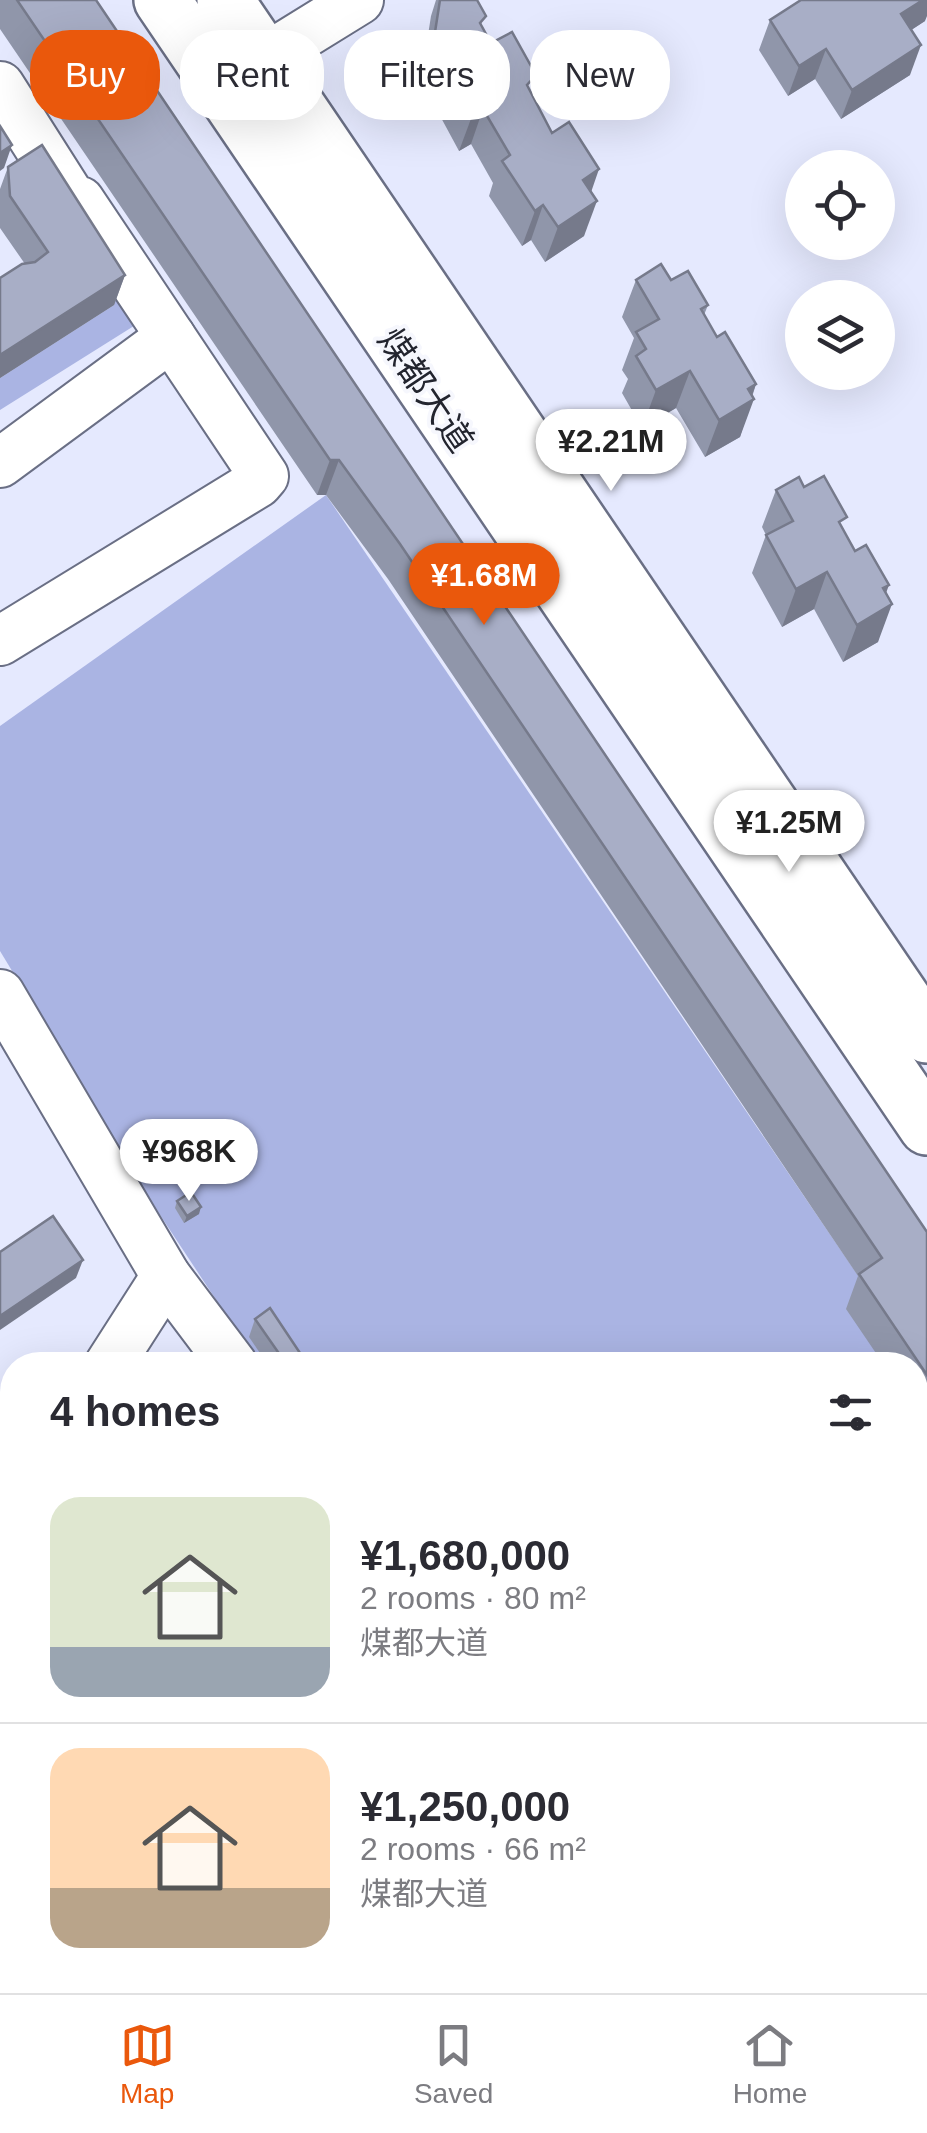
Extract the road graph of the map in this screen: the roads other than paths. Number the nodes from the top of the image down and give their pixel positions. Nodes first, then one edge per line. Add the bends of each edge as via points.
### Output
1 (162, 0) edge
2 (225, 0) edge
3 (359, 0) edge
4 (195, 30) edge
5 (232, 30) edge
6 (310, 30) edge
7 (0, 86) edge
8 (275, 120) edge
9 (171, 337) junction
10 (0, 463) edge
11 (1, 636) edge
12 (764, 840) junction
13 (0, 994) edge
14 (927, 1035) edge
15 (927, 1127) edge
16 (180, 1294) junction
17 (122, 1352) edge
18 (147, 1352) edge
19 (223, 1352) edge

1 - 4 main road, 煤都大道
2 - 5 main road, 煤都大道
3 - 6 street
7 - 9 street
8 - 12 main road, 煤都大道
9 - 10 street
9 - 11 street via 264,476
12 - 14 main road, 煤都大道
12 - 15 main road, 煤都大道
13 - 16 street
16 - 17 street
16 - 18 street
16 - 19 street

